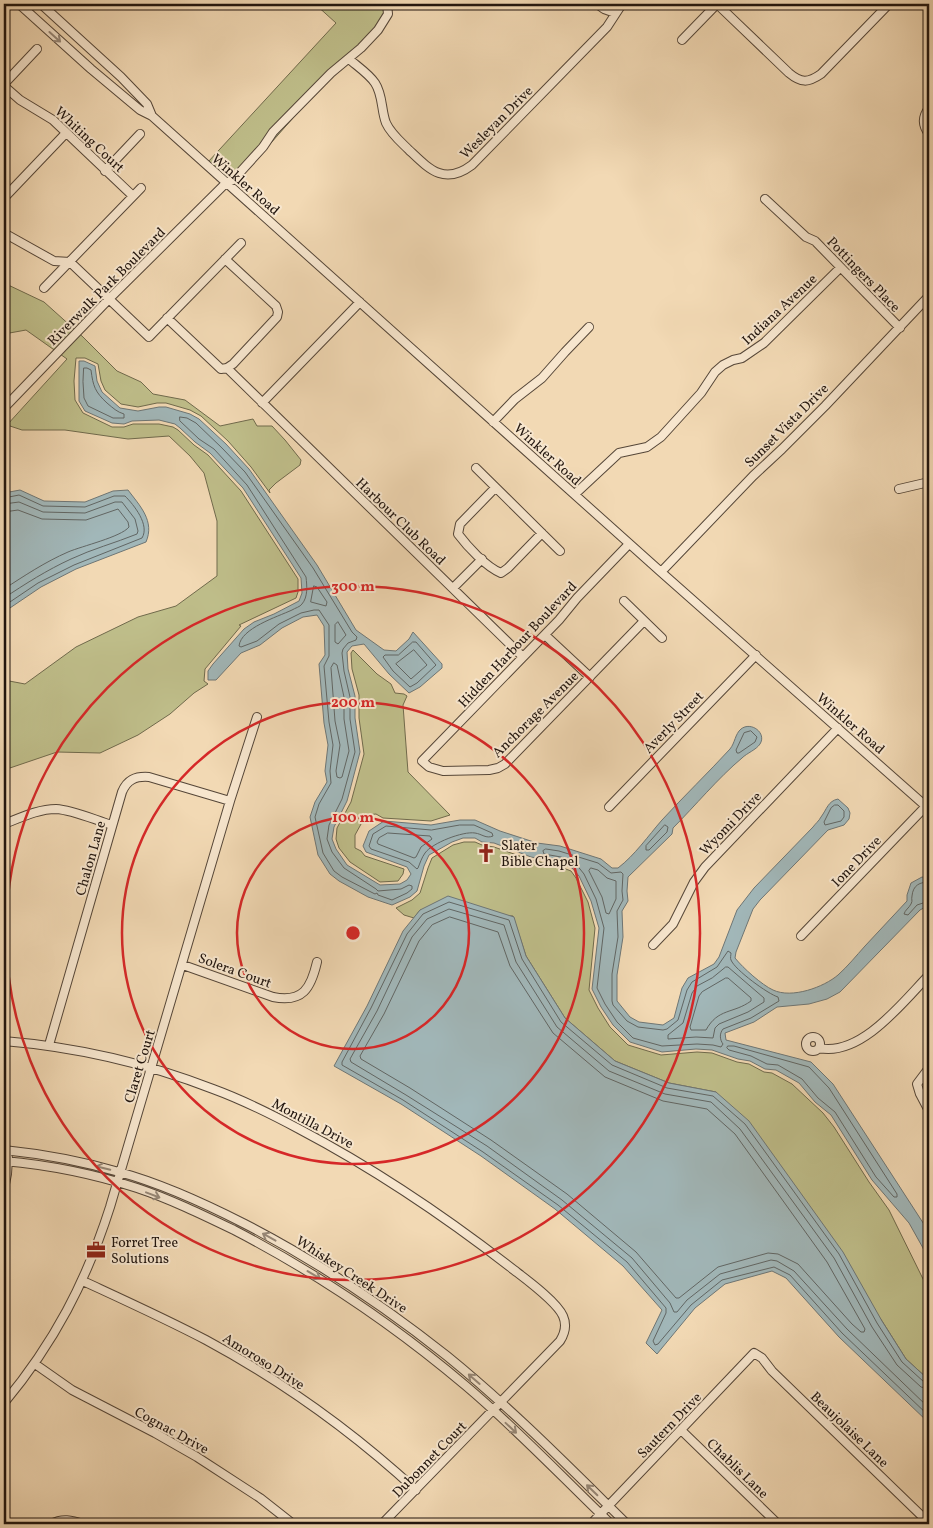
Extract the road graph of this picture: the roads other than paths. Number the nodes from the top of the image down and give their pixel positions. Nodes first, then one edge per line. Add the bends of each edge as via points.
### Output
1 (19, 4) edge
2 (41, 4) edge
3 (387, 4) edge
4 (597, 4) edge
5 (622, 4) edge
6 (717, 4) edge
7 (889, 4) edge
8 (615, 13) junction
9 (682, 40) dead end
10 (37, 49) dead end
11 (349, 59) junction
12 (4, 85) edge
13 (929, 108) edge
14 (152, 116) junction
15 (927, 130) edge
16 (66, 134) junction
17 (140, 134) dead end
18 (105, 171) junction
19 (226, 184) junction
20 (141, 188) dead end
21 (133, 196) junction
22 (4, 198) edge
23 (765, 199) dead end
24 (4, 233) edge
25 (241, 243) dead end
26 (225, 259) junction
27 (70, 262) junction
28 (840, 268) junction
29 (44, 288) dead end
30 (929, 296) edge
31 (109, 299) junction
32 (360, 302) junction
33 (168, 318) junction
34 (589, 327) dead end
35 (900, 328) junction
36 (227, 368) junction
37 (262, 403) junction
38 (4, 408) edge
39 (493, 422) junction
40 (476, 468) dead end
41 (929, 482) edge
42 (495, 488) junction
43 (900, 489) dead end
44 (575, 494) junction
45 (542, 533) junction
46 (630, 544) junction
47 (560, 551) dead end
48 (482, 559) junction
49 (662, 572) junction
50 (453, 588) junction
51 (624, 602) dead end
52 (644, 621) junction
53 (545, 634) junction
54 (662, 638) dead end
55 (756, 655) junction
56 (523, 657) junction
57 (590, 678) junction
58 (257, 717) dead end
59 (838, 728) junction
60 (422, 761) joint
61 (230, 801) junction
62 (928, 806) edge
63 (609, 807) dead end
64 (4, 824) edge
65 (112, 825) junction
66 (801, 936) dead end
67 (652, 945) dead end
68 (317, 962) dead end
69 (183, 965) junction
70 (929, 975) edge
71 (4, 1041) edge
72 (49, 1045) junction
73 (819, 1048) dead end
74 (151, 1067) junction
75 (929, 1068) edge
76 (929, 1112) edge
77 (6, 1150) edge
78 (6, 1161) edge
79 (120, 1172) junction
80 (117, 1182) junction
81 (4, 1189) edge
82 (83, 1281) junction
83 (564, 1320) joint
84 (754, 1353) joint
85 (35, 1364) junction
86 (4, 1403) edge
87 (501, 1403) junction
88 (493, 1410) junction
89 (681, 1430) junction
90 (416, 1490) junction
91 (608, 1506) junction
92 (600, 1514) junction
93 (929, 1523) edge
94 (51, 1524) edge
95 (83, 1524) edge
96 (293, 1524) edge
97 (382, 1524) edge
98 (591, 1524) edge
99 (611, 1524) edge
100 (627, 1524) edge
101 (778, 1524) edge

1 -> 14 street, Winkler Road via 91,69 140,110
2 - 14 street, Winkler Road via 147,104
3 - 11 street, Riverwalk Park Boulevard via 388,14 378,30
4 - 8 street
5 - 8 street, Wesleyan Drive
6 - 7 street via 789,73 805,81 821,74
6 - 9 street
8 - 11 street, Wesleyan Drive via 607,27 472,165 453,174 440,174 428,168 391,132 374,82
10 - 12 street
11 - 19 street, Riverwalk Park Boulevard via 331,73
12 - 16 street, Whiting Court via 20,100 46,115
13 - 15 street via 925,114
14 - 19 street, Winkler Road
16 - 18 street, Whiting Court
16 - 22 street
17 - 18 street
18 - 21 street, Whiting Court
19 - 31 street, Riverwalk Park Boulevard
19 - 32 street, Winkler Road
20 - 21 street
21 - 27 street
23 - 28 street, Pottingers Place via 806,237 815,241
24 - 27 street via 54,261
25 - 26 street
26 - 33 street
26 - 36 street via 276,306 278,312 277,317
27 - 29 street
27 - 31 street
28 - 35 street, Pottingers Place
28 - 44 street, Indiana Avenue via 764,343 715,372 701,393 661,437 647,447 619,453
30 - 35 street, Sunset Vista Drive
31 - 33 street via 149,337
31 - 38 street, Riverwalk Park Boulevard
32 - 37 street
32 - 39 street, Winkler Road
33 - 36 street, Harbour Club Road via 221,369
34 - 39 street via 548,372
35 - 49 street, Sunset Vista Drive
36 - 37 street, Harbour Club Road
37 - 50 street, Harbour Club Road
39 - 44 street, Winkler Road
40 - 42 street
41 - 43 street
42 - 45 street
42 - 48 street via 460,524 458,534
44 - 46 street, Winkler Road
45 - 47 street
45 - 48 street via 501,573
46 - 49 street, Winkler Road
46 - 53 street, Hidden Harbour Boulevard
48 - 50 street
49 - 55 street, Winkler Road
50 - 56 street, Harbour Club Road
51 - 52 street
52 - 54 street
52 - 57 street, Anchorage Avenue
53 - 56 street, Hidden Harbour Boulevard
53 - 57 street
55 - 59 street, Winkler Road
55 - 63 street, Averly Street
56 - 60 street, Hidden Harbour Boulevard
57 - 60 street, Anchorage Avenue via 498,768 443,771
58 - 61 street, Claret Court
59 - 62 street, Winkler Road
59 - 67 street, Wyomi Drive via 705,867 673,924
61 - 65 street, Chalon Lane via 140,776 125,784
61 - 69 street, Claret Court
62 - 66 street, Ione Drive
64 - 65 street via 55,809
65 - 72 street, Chalon Lane
68 - 69 street, Solera Court via 308,988 298,996 286,999
69 - 74 street, Claret Court
70 - 73 street via 863,1039 838,1049
71 - 72 street, Montilla Drive
72 - 74 street, Montilla Drive
74 - 79 street, Claret Court
74 - 83 street, Montilla Drive via 240,1100 376,1173 488,1250 552,1302
75 - 76 street via 917,1084
77 - 78 street
79 -> 77 street, Whiskey Creek Drive via 61,1158
78 - 80 street, Whiskey Creek Drive
78 - 81 street
79 - 80 street, Claret Court
87 -> 79 street, Whiskey Creek Drive via 416,1332 313,1262 222,1212
80 - 82 street, Claret Court
80 -> 88 street, Whiskey Creek Drive via 186,1207 257,1242 328,1283 411,1342
82 - 85 street, Claret Court
82 - 90 street, Amoroso Drive via 165,1319 272,1379 350,1434
83 - 87 street, Dubonnet Court via 566,1324 560,1341
84 - 89 street, Sautern Drive
84 - 93 street, Beaujolaise Lane
85 - 86 street, Claret Court
85 - 96 street, Cognac Drive via 72,1390 197,1457
87 - 88 street, Dubonnet Court
91 -> 87 street, Whiskey Creek Drive
88 - 90 street, Dubonnet Court
88 -> 92 street, Whiskey Creek Drive
89 - 91 street, Sautern Drive
89 - 101 street, Chablis Lane
90 - 97 street, Dubonnet Court
91 - 92 street, Sautern Drive
91 - 100 street, Whiskey Creek Drive
92 - 98 street, Sautern Drive
92 - 99 street, Whiskey Creek Drive
94 - 95 street via 65,1520

